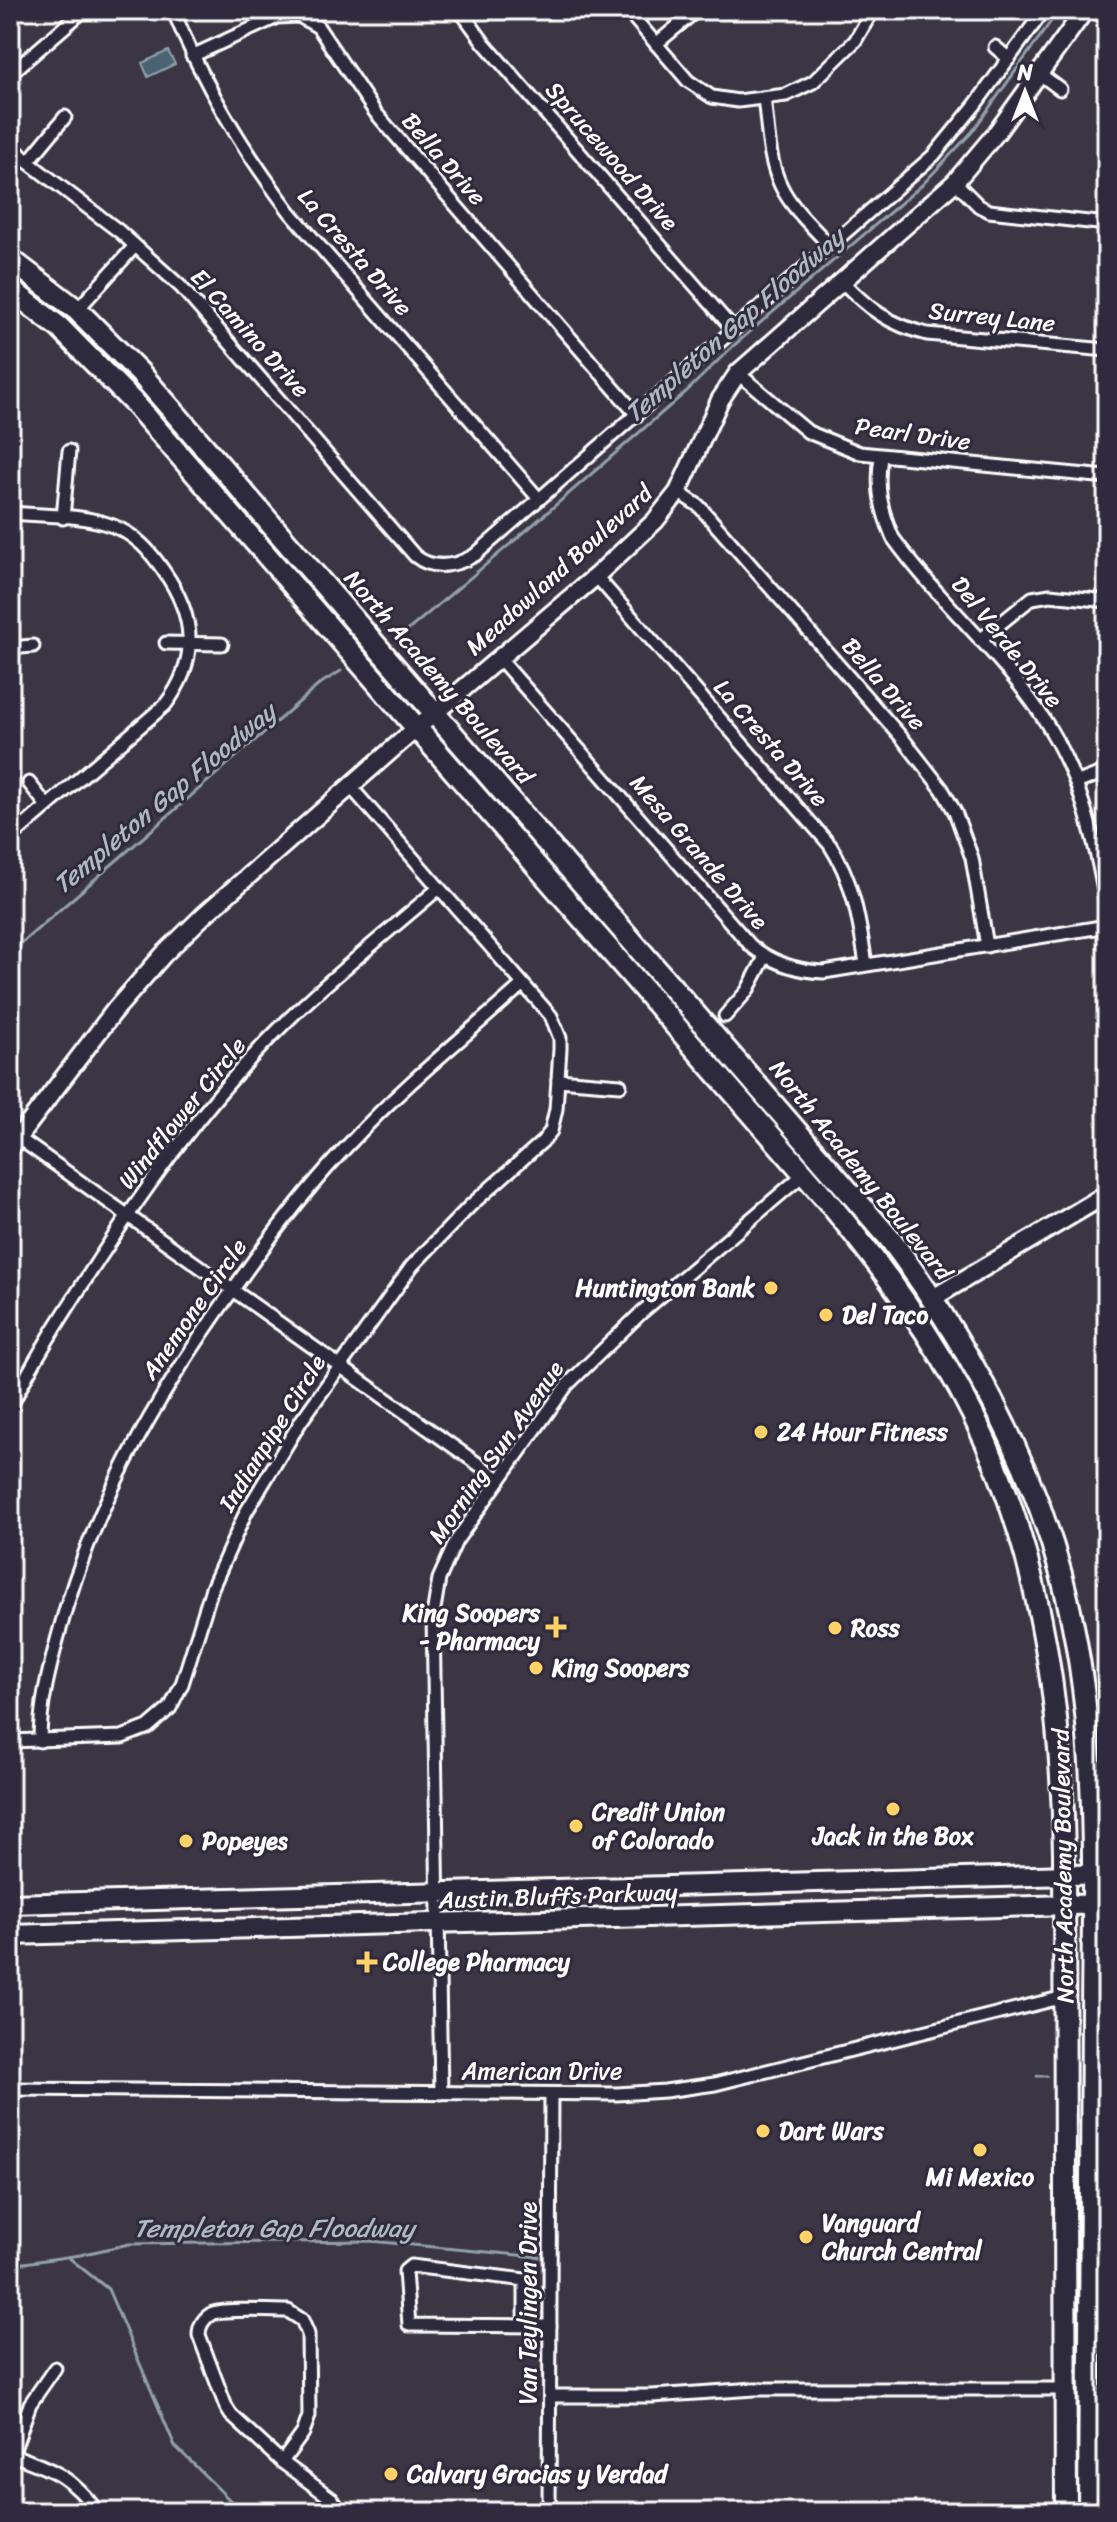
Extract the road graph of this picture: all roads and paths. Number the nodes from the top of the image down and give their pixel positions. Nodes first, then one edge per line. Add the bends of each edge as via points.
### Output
1 (84, 10) edge
2 (173, 10) edge
3 (460, 10) edge
4 (627, 10) edge
5 (697, 10) edge
6 (873, 10) edge
7 (1044, 10) edge
8 (1085, 10) edge
9 (300, 13) edge
10 (656, 44) junction
11 (995, 47) dead end
12 (192, 56) junction
13 (1009, 59) junction
14 (10, 74) edge
15 (1040, 74) junction
16 (1060, 89) dead end
17 (764, 98) junction
18 (65, 117) dead end
19 (10, 144) edge
20 (28, 162) junction
21 (955, 182) junction
22 (1107, 224) edge
23 (135, 246) junction
24 (830, 246) junction
25 (10, 259) edge
26 (842, 281) junction
27 (10, 289) edge
28 (77, 310) junction
29 (733, 329) junction
30 (1107, 350) edge
31 (738, 373) junction
32 (637, 415) junction
33 (69, 451) dead end
34 (881, 457) junction
35 (1107, 477) edge
36 (678, 492) junction
37 (539, 499) junction
38 (10, 513) edge
39 (63, 518) junction
40 (596, 576) junction
41 (1107, 601) edge
42 (980, 640) junction
43 (166, 643) dead end
44 (189, 644) junction
45 (222, 644) dead end
46 (33, 646) dead end
47 (10, 648) edge
48 (499, 658) junction
49 (436, 712) junction
50 (417, 727) junction
51 (1107, 771) edge
52 (29, 783) dead end
53 (1076, 783) junction
54 (350, 786) junction
55 (47, 806) junction
56 (10, 838) edge
57 (439, 888) junction
58 (1107, 909) edge
59 (1107, 926) edge
60 (987, 946) junction
61 (765, 957) junction
62 (866, 964) junction
63 (522, 985) junction
64 (725, 1016) dead end
65 (558, 1080) junction
66 (620, 1085) dead end
67 (13, 1139) edge
68 (781, 1148) junction
69 (804, 1174) junction
70 (1107, 1194) edge
71 (128, 1216) junction
72 (233, 1290) junction
73 (933, 1298) junction
74 (917, 1318) junction
75 (339, 1365) junction
76 (986, 1389) junction
77 (10, 1408) edge
78 (499, 1479) junction
79 (10, 1741) edge
80 (40, 1741) junction
81 (1100, 1874) edge
82 (1064, 1875) junction
83 (439, 1894) junction
84 (10, 1904) edge
85 (1100, 1904) edge
86 (1064, 1906) junction
87 (438, 1923) junction
88 (10, 1935) edge
89 (1100, 1992) edge
90 (1064, 1997) junction
91 (10, 2089) edge
92 (441, 2093) junction
93 (551, 2094) junction
94 (525, 2326) junction
95 (550, 2326) junction
96 (55, 2368) dead end
97 (1066, 2389) junction
98 (550, 2396) junction
99 (11, 2454) edge
100 (282, 2462) junction
101 (98, 2512) edge
102 (341, 2512) edge
103 (549, 2512) edge
104 (1066, 2512) edge
105 (1089, 2512) edge

1 - 14 street
2 - 12 street, La Cresta Drive
3 - 29 street, Sprucewood Drive
4 - 10 street
5 - 10 street
6 - 17 street via 864,30 823,74 800,90
7 - 13 street
8 - 15 street, Meadowland Boulevard
9 - 12 street, Bella Drive via 277,17
9 - 32 street, Bella Drive via 324,34 375,112
10 - 17 street via 700,91 724,100
11 - 13 street
12 - 37 street, La Cresta Drive via 237,138 290,212
13 - 24 street via 934,155
15 - 16 street
15 - 21 street, Meadowland Boulevard
17 - 24 street via 780,184
18 - 20 street
19 - 20 street, El Camino Drive
20 - 23 street, El Camino Drive
21 - 22 street via 989,211
21 - 26 street, Meadowland Boulevard
23 - 28 street
23 - 37 street, El Camino Drive via 196,302 421,560 440,566 464,561
24 - 29 street
25 - 28 highway, North Academy Boulevard
26 - 30 street, Surrey Lane via 873,312 927,334
26 - 31 street, Meadowland Boulevard
27 - 50 highway, North Academy Boulevard via 60,328 127,395
28 - 49 highway, North Academy Boulevard via 141,374
29 - 32 street
31 - 34 street, Pearl Drive via 808,432
31 - 36 street, Meadowland Boulevard
32 - 37 street
33 - 39 street
34 - 35 street, Pearl Drive
34 - 42 street, Del Verde Drive via 878,490 893,538
36 - 40 street, Meadowland Boulevard
36 - 60 street, Bella Drive via 699,506 942,789 972,858
38 - 39 street
39 - 44 street via 112,526 147,548 186,610
40 - 48 street, Meadowland Boulevard
40 - 62 street, La Cresta Drive via 830,845 852,891
41 - 42 street via 1032,598
42 - 53 street, Del Verde Drive via 1039,712
43 - 44 street
44 - 45 street
44 - 55 street via 183,677 165,705
46 - 47 street
48 - 49 street, Meadowland Boulevard
48 - 61 street, Mesa Grande Drive
49 - 50 street, Meadowland Boulevard
49 - 73 highway, North Academy Boulevard via 854,1196
50 - 54 street, Meadowland Boulevard
50 - 68 highway, North Academy Boulevard
51 - 53 street
52 - 55 street
53 - 58 street, Del Verde Drive via 1093,832
54 - 57 street, Indianpipe Circle
54 - 67 street, Meadowland Boulevard via 163,955
55 - 56 street
57 - 63 street, Indianpipe Circle
57 - 71 street, Windflower Circle via 269,1040 205,1112
59 - 60 street, Mesa Grande Drive
60 - 62 street, Mesa Grande Drive
61 - 62 street, Mesa Grande Drive via 824,972
61 - 64 street via 747,991
63 - 65 street, Indianpipe Circle via 557,1026
63 - 72 street, Anemone Circle via 386,1105 289,1214
65 - 66 street
65 - 75 street, Indianpipe Circle via 554,1121 543,1141 412,1266
67 - 71 street
68 - 69 highway, North Academy Boulevard
68 - 73 highway via 807,1160 910,1286
69 - 74 highway, North Academy Boulevard
69 - 78 street, Morning Sun Avenue via 586,1365
70 - 73 street
71 - 72 street
71 - 77 street, Windflower Circle via 41,1348
72 - 75 street
72 - 80 street, Anemone Circle via 151,1413 103,1507 64,1615 42,1704
73 - 76 highway, North Academy Boulevard
74 - 76 highway via 933,1321 967,1379
74 - 82 highway, North Academy Boulevard via 991,1454 1032,1584 1057,1721
75 - 78 street
75 - 80 street, Indianpipe Circle via 246,1512 212,1588 170,1708 148,1727 122,1737
76 - 81 highway, North Academy Boulevard via 1021,1464 1061,1573 1082,1681
78 - 83 street, Morning Sun Avenue via 456,1541 435,1594
79 - 80 street, Indianpipe Circle
81 - 82 main road, Austin Bluffs Parkway
81 - 85 highway, North Academy Boulevard
82 - 83 main road, Austin Bluffs Parkway
82 - 86 highway, North Academy Boulevard
83 - 84 main road, Austin Bluffs Parkway
83 - 87 street, Morning Sun Avenue
85 - 86 main road, Austin Bluffs Parkway
85 - 89 highway, North Academy Boulevard
86 - 87 main road, Austin Bluffs Parkway
86 - 90 highway, North Academy Boulevard
87 - 88 main road, Austin Bluffs Parkway
87 - 92 street, Morning Sun Avenue
89 - 105 highway, North Academy Boulevard
90 - 93 street, American Drive via 715,2084 641,2093
90 - 97 highway, North Academy Boulevard
91 - 92 street, American Drive
92 - 93 street, American Drive
93 - 95 street, Van Teylingen Drive
94 - 94 street via 409,2325 405,2271 411,2266 525,2280
94 - 95 street
95 - 98 street, Van Teylingen Drive
96 - 99 street via 30,2404
97 - 98 street via 755,2389
97 - 104 highway, North Academy Boulevard
98 - 103 street, Van Teylingen Drive
99 - 101 street via 68,2478
100 - 100 street via 307,2425 306,2326 288,2311 201,2317 200,2345 226,2407
100 - 102 street via 332,2499

